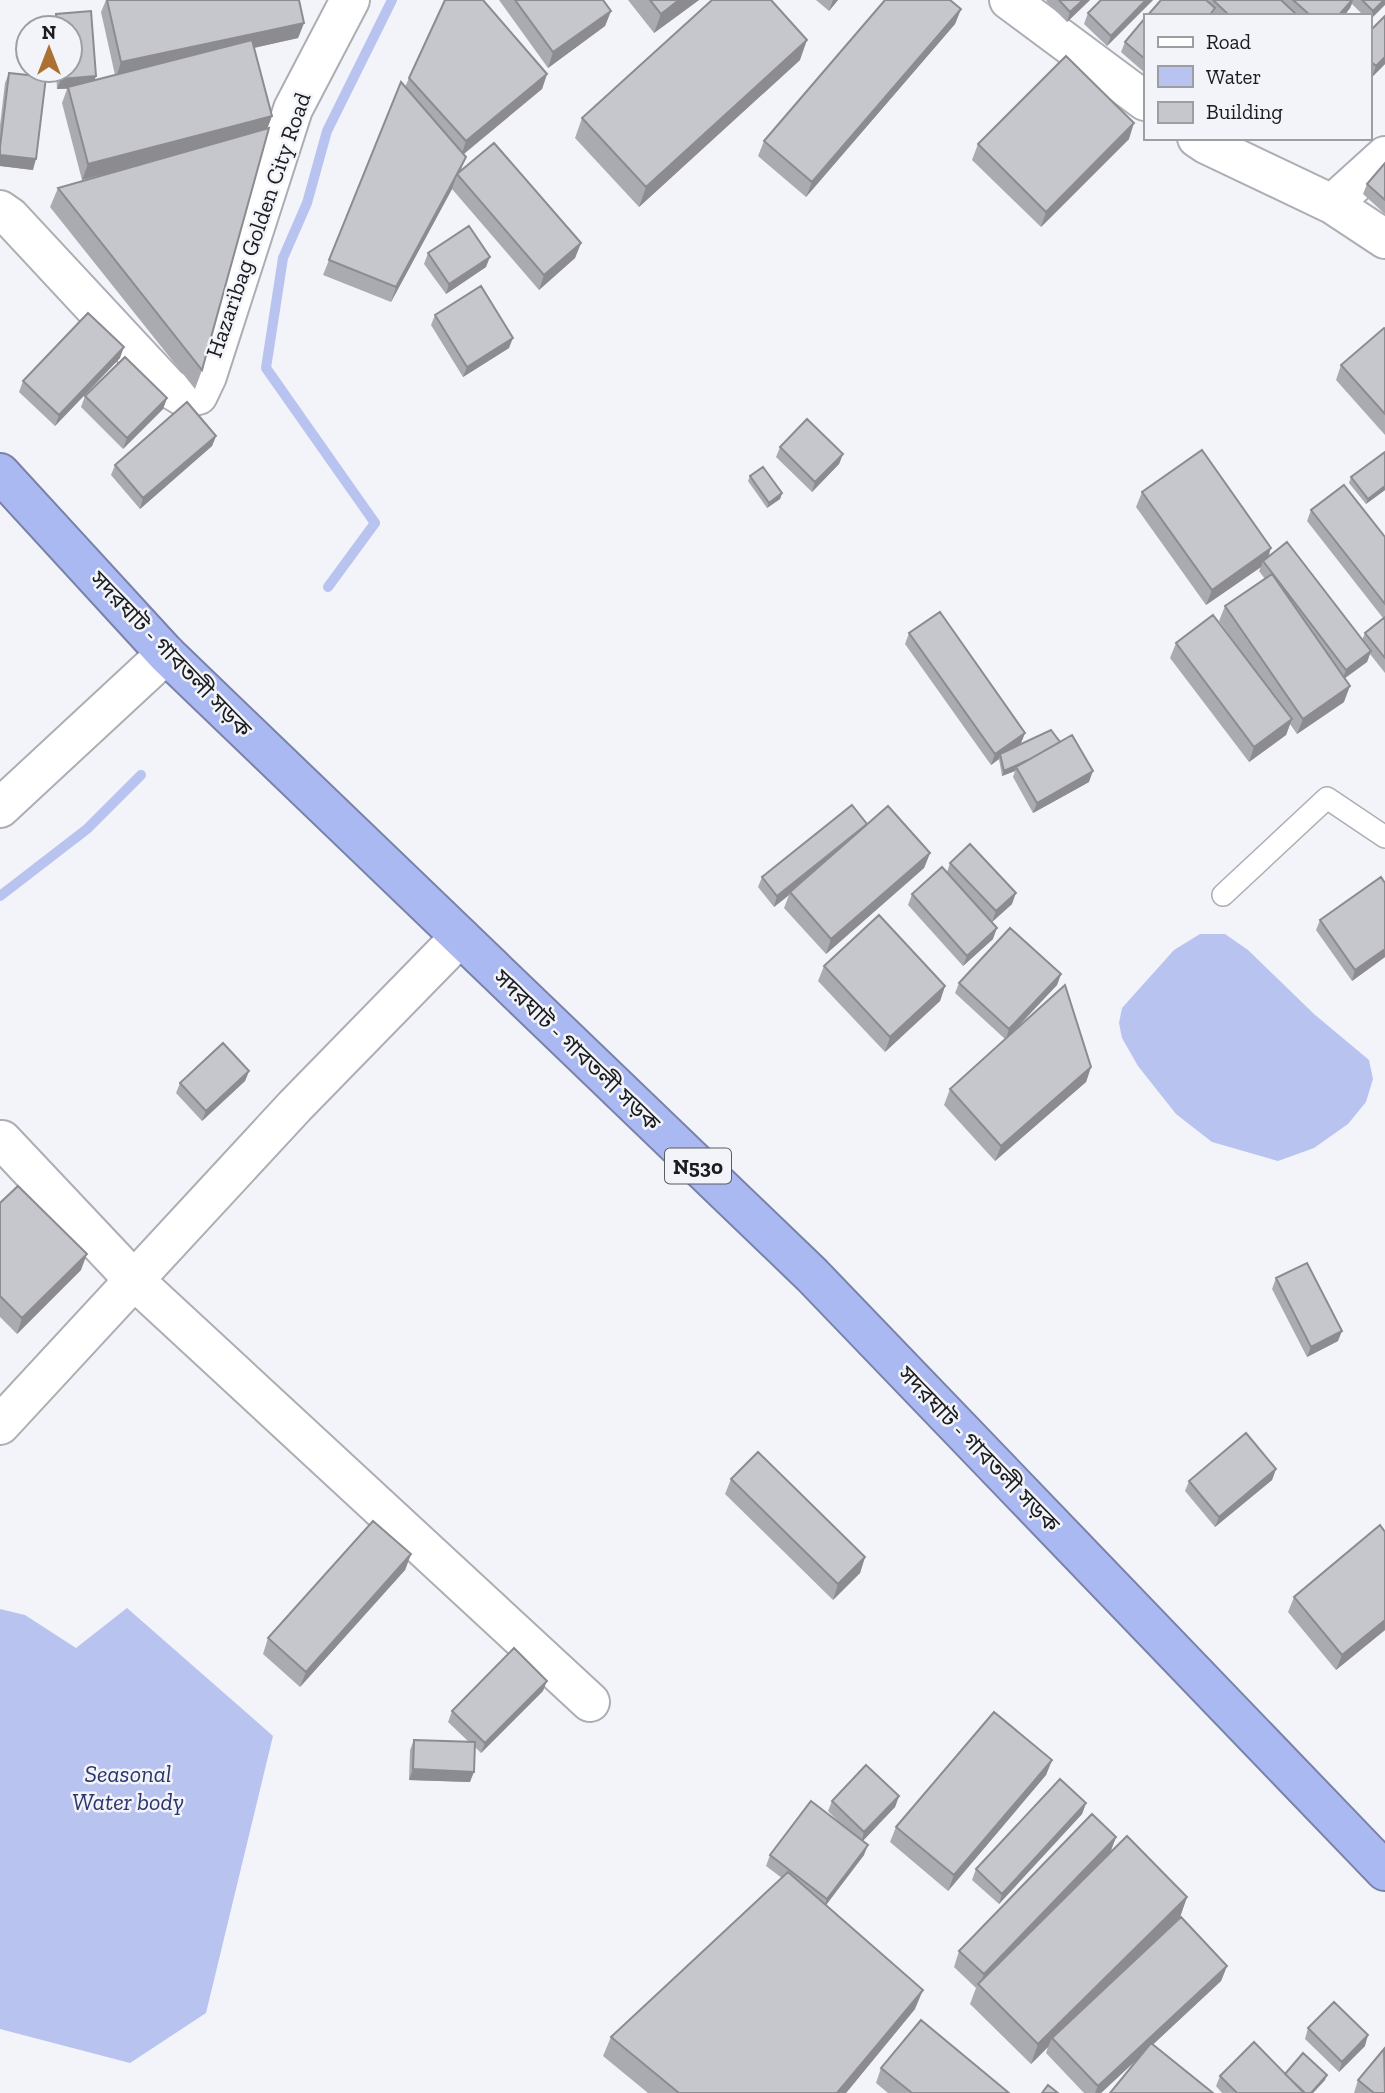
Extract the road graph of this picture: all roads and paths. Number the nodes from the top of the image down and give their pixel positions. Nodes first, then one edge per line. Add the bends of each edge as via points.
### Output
1 (350, 0) edge
2 (1009, 0) edge
3 (1144, 100) edge
4 (1200, 140) edge
5 (1385, 156) edge
6 (1332, 204) junction
7 (0, 210) edge
8 (1385, 240) edge
9 (0, 473) edge
10 (166, 654) junction
11 (0, 808) edge
12 (1385, 837) edge
13 (1223, 895) dead end
14 (460, 937) junction
15 (2, 1140) dead end
16 (134, 1279) junction
17 (0, 1424) edge
18 (590, 1702) dead end
19 (1385, 1871) edge

1 - 7 street, Hazaribag Golden City Road via 293,109 198,395 186,398 169,388
2 - 3 street
4 - 6 street
5 - 6 street
6 - 8 street
9 - 10 highway, সদরঘাট - গাবতলী সড়ক / N530
10 - 11 street
10 - 14 highway, সদরঘাট - গাবতলী সড়ক / N530
12 - 13 lane via 1327,798
14 - 16 street
14 - 19 highway, সদরঘাট - গাবতলী সড়ক / N530 via 811,1275
15 - 16 street
16 - 17 street
16 - 18 street

